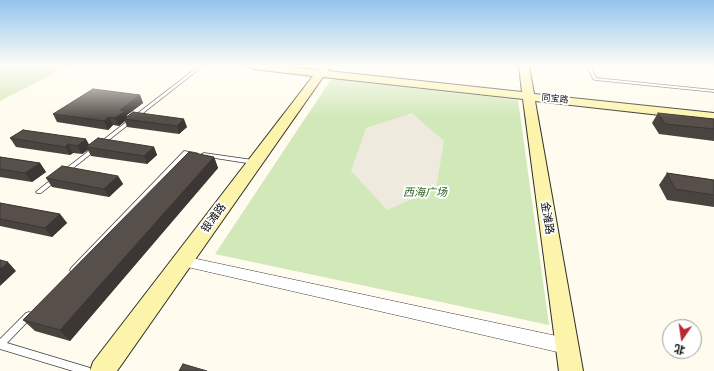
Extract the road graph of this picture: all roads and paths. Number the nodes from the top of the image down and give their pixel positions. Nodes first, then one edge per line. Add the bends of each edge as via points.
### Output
1 (179, 83) edge
2 (313, 83) edge
3 (437, 83) edge
4 (527, 83) edge
5 (638, 83) edge
6 (714, 91) edge
7 (529, 94) junction
8 (714, 113) edge
9 (714, 117) edge
10 (256, 162) junction
11 (64, 173) edge
12 (58, 178) edge
13 (39, 192) dead end
14 (183, 261) junction
15 (66, 277) edge
16 (33, 311) edge
17 (566, 346) junction
18 (87, 371) edge
19 (102, 371) edge
20 (571, 371) edge

1 - 11 lane
2 - 10 street, 银滩路
3 - 7 street, 同宝路
4 - 7 street, 金滩路
5 - 6 lane
7 - 8 street, 同宝路
7 - 9 street, 同宝路
7 - 17 street, 金滩路
10 - 14 street, 银滩路
10 - 15 lane via 186,152
12 - 13 lane
14 - 17 street
14 - 19 street, 银滩路
16 - 18 lane via 0,346
17 - 20 street, 金滩路

